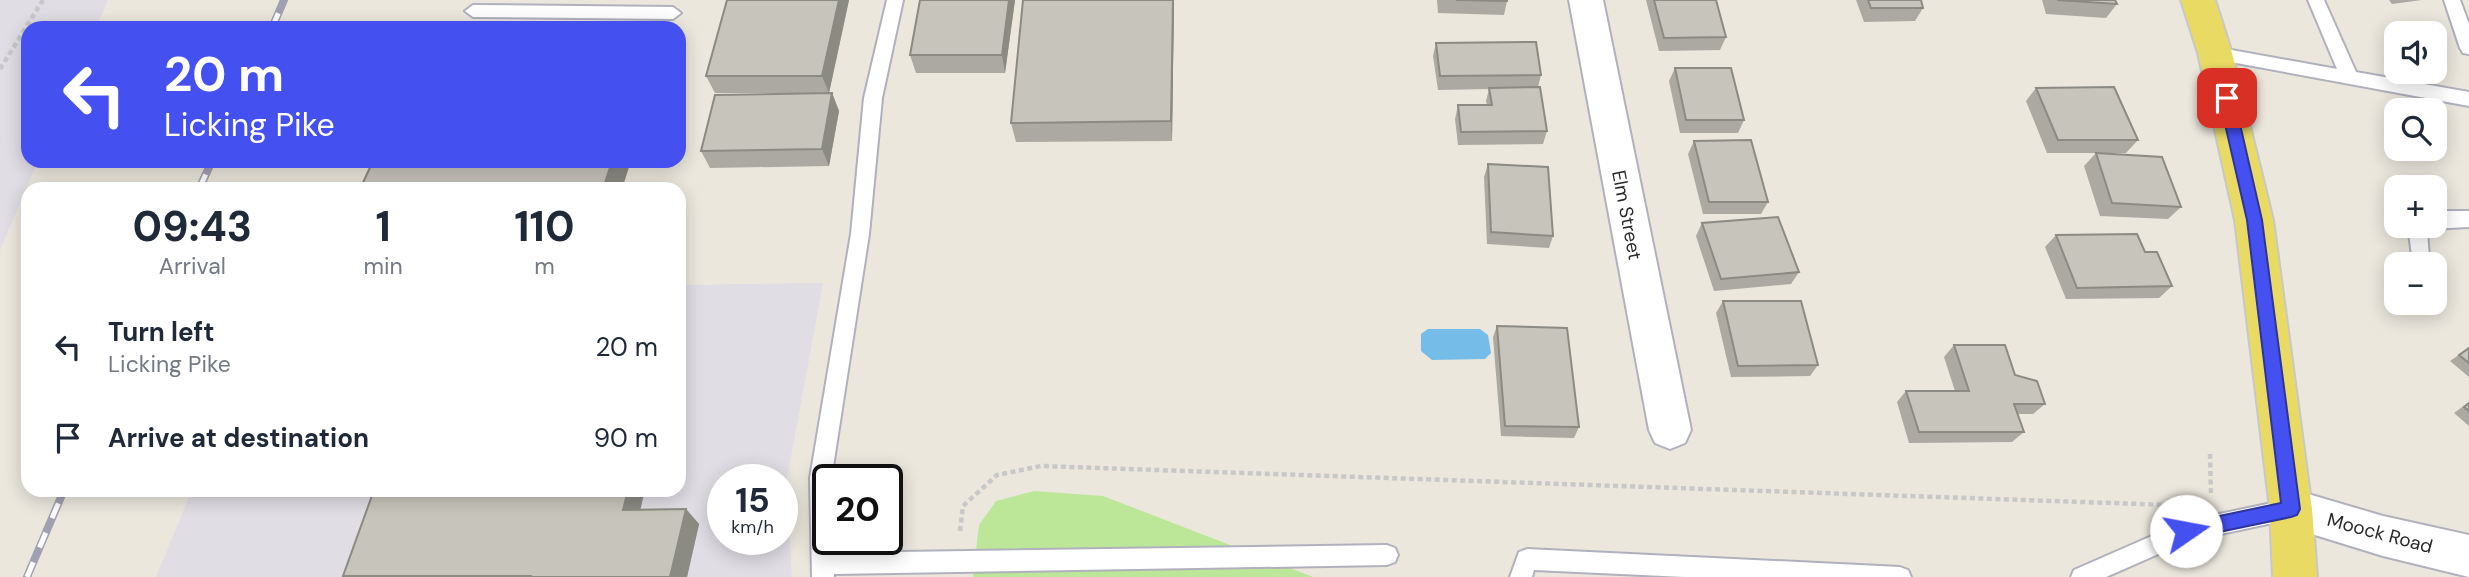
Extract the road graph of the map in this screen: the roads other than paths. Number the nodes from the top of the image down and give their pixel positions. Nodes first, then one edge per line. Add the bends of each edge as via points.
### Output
1 (895, 0) edge
2 (1586, 0) edge
3 (2198, 0) edge
4 (2316, 0) edge
5 (2452, 0) edge
6 (476, 6) edge
7 (672, 14) edge
8 (2469, 48) edge
9 (2216, 53) junction
10 (2350, 78) junction
11 (2469, 99) edge
12 (2447, 219) edge
13 (2469, 219) edge
14 (1670, 430) dead end
15 (2291, 509) junction
16 (1387, 555) dead end
17 (2469, 556) edge
18 (823, 571) edge
19 (1521, 577) edge
20 (1900, 577) edge
21 (2082, 577) edge
22 (2295, 577) edge

1 - 18 lane via 873,98 860,234 820,478
2 - 14 street, Elm Street
3 - 9 main road
4 - 10 lane
5 - 8 lane
6 - 7 lane
9 - 10 lane
9 - 15 main road via 2254,220
10 - 11 lane
12 - 13 lane
15 - 17 street, Moock Road
15 - 21 lane via 2186,531
15 - 22 main road
16 - 18 lane via 956,563
19 - 20 lane via 1527,559

